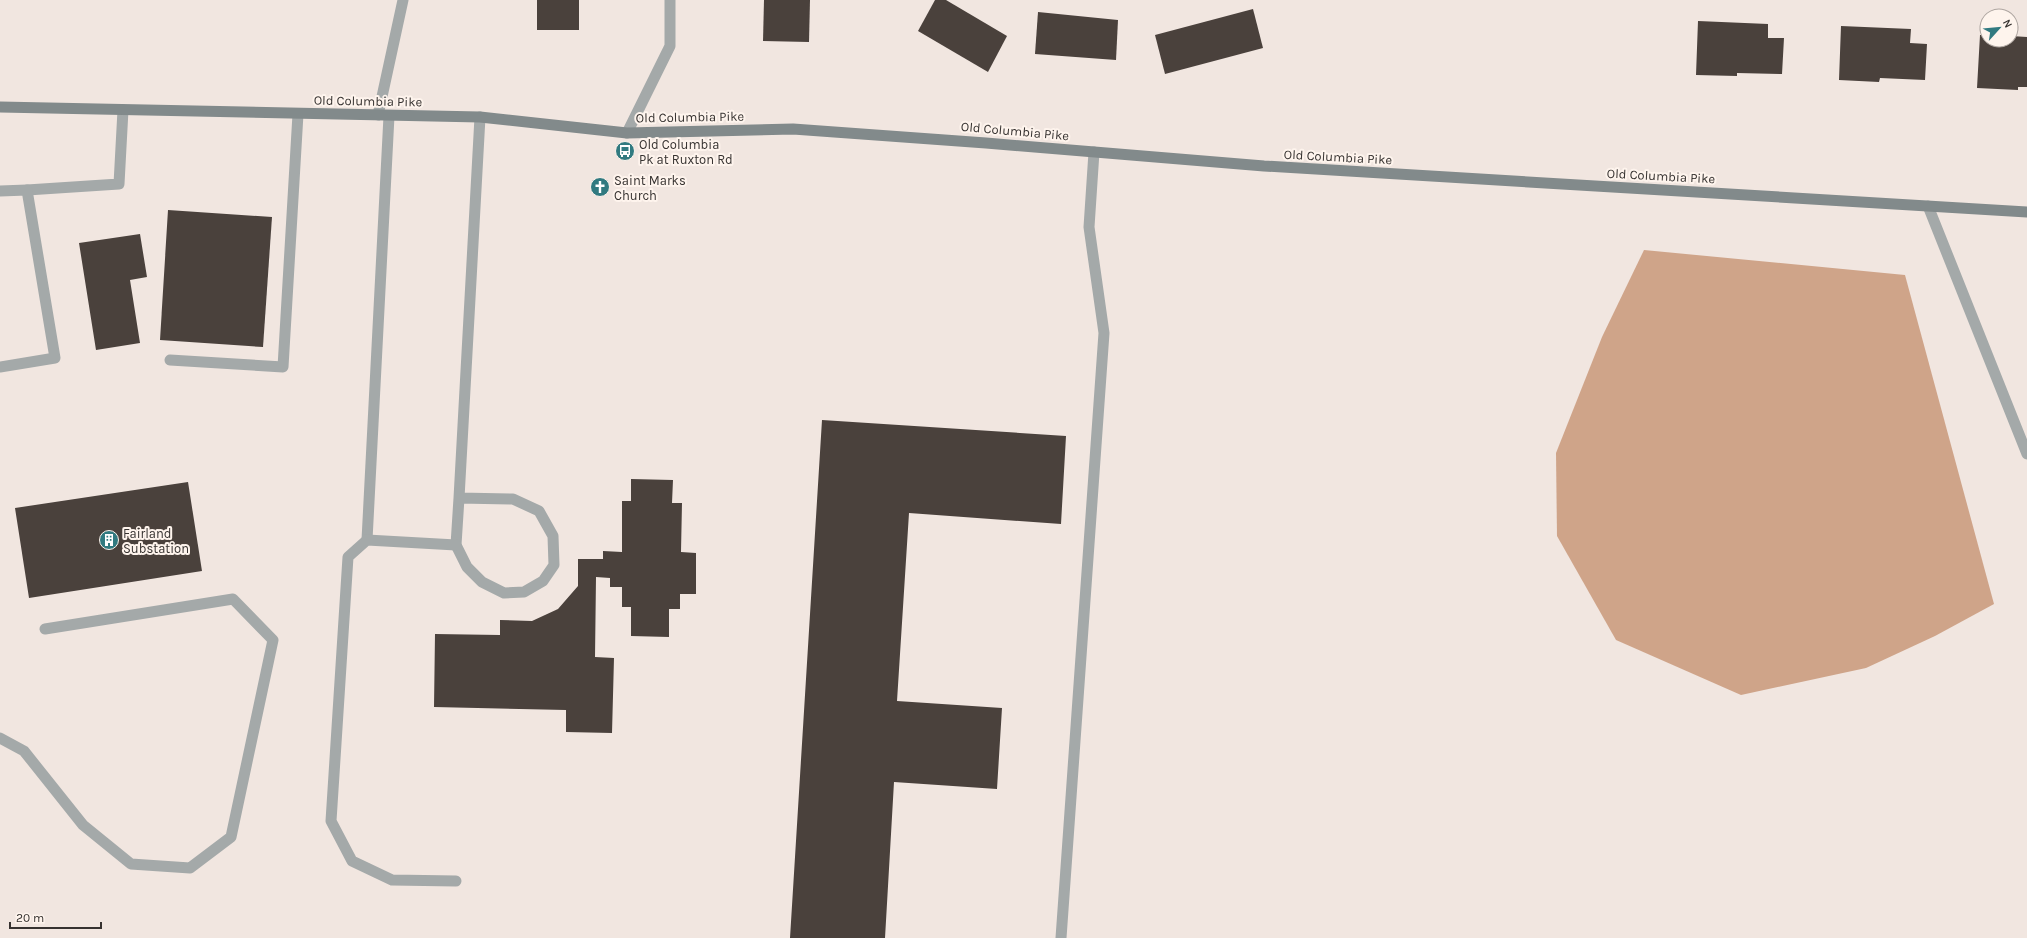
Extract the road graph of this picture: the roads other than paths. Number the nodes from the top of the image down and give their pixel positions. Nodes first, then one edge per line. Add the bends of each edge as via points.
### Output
1 (403, 0) edge
2 (670, 0) edge
3 (0, 107) edge
4 (123, 110) junction
5 (298, 114) junction
6 (383, 116) junction
7 (480, 117) junction
8 (627, 133) junction
9 (1094, 152) junction
10 (27, 190) junction
11 (0, 191) edge
12 (1928, 206) junction
13 (2027, 212) edge
14 (170, 360) dead end
15 (0, 367) edge
16 (2027, 454) edge
17 (459, 498) junction
18 (366, 540) junction
19 (456, 545) junction
20 (45, 629) dead end
21 (0, 738) edge
22 (456, 880) dead end
23 (1061, 938) edge

1 - 6 street
2 - 8 street via 670,46
3 - 4 main road, Old Columbia Pike
4 - 5 main road, Old Columbia Pike
4 - 10 street via 119,184
5 - 6 main road, Old Columbia Pike
5 - 14 street via 283,367
6 - 7 main road, Old Columbia Pike
6 - 18 street
7 - 8 main road, Old Columbia Pike
7 - 17 street
8 - 9 main road, Old Columbia Pike via 793,129
9 - 12 main road, Old Columbia Pike via 1264,166
9 - 23 street via 1089,227 1104,333
10 - 11 street
10 - 15 street via 55,358
12 - 13 main road, Old Columbia Pike
12 - 16 street
17 - 19 street
17 - 19 street via 513,499 539,511 553,536 554,565 543,581 524,592 504,593 482,582 467,567
18 - 19 street
18 - 22 street via 348,557 331,821 352,861 392,880
20 - 21 street via 233,599 273,640 231,837 190,868 131,864 83,825 24,751

